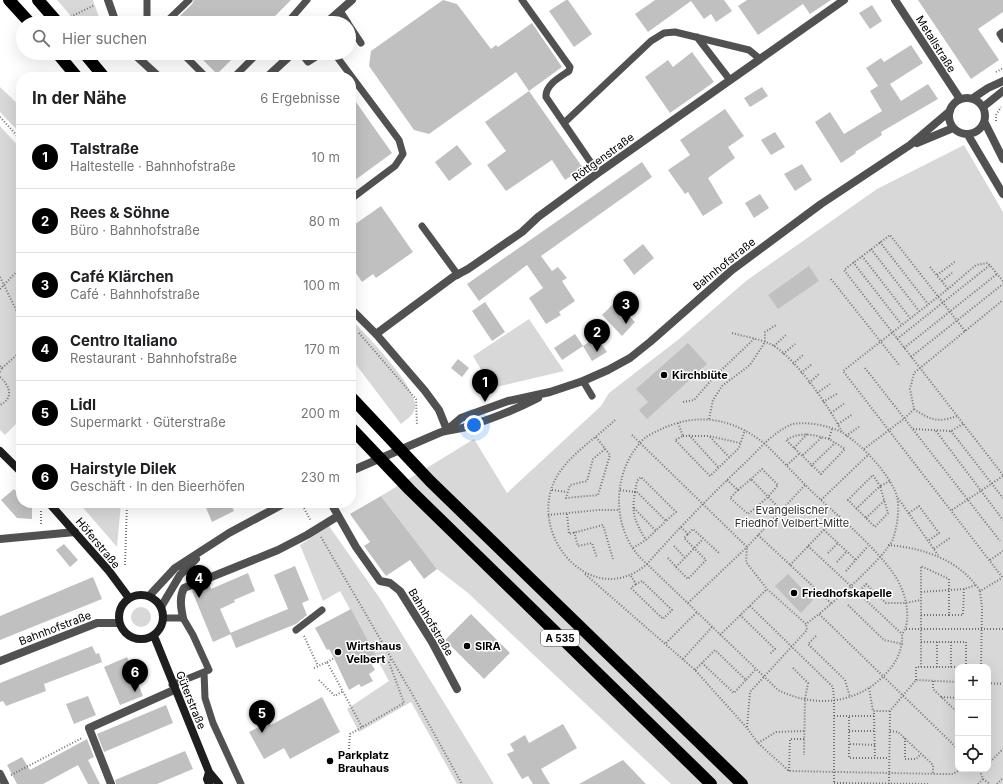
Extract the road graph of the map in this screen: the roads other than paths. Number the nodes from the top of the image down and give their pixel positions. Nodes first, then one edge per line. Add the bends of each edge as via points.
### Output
1 (9, 0) edge
2 (38, 0) edge
3 (108, 0) edge
4 (147, 0) edge
5 (189, 0) edge
6 (307, 0) edge
7 (352, 0) edge
8 (522, 0) edge
9 (844, 0) edge
10 (896, 0) edge
11 (340, 11) junction
12 (24, 16) edge
13 (58, 16) edge
14 (114, 16) edge
15 (147, 16) edge
16 (172, 16) edge
17 (292, 16) edge
18 (334, 16) edge
19 (343, 16) edge
20 (1003, 32) edge
21 (356, 36) edge
22 (697, 37) junction
23 (1003, 39) edge
24 (361, 43) dead end
25 (760, 58) junction
26 (63, 60) edge
27 (90, 60) edge
28 (139, 60) edge
29 (189, 60) edge
30 (251, 60) edge
31 (283, 60) edge
32 (339, 60) edge
33 (73, 72) edge
34 (100, 72) edge
35 (147, 72) edge
36 (201, 72) edge
37 (239, 72) edge
38 (272, 72) edge
39 (348, 72) edge
40 (730, 80) junction
41 (356, 82) edge
42 (1003, 82) edge
43 (1003, 91) edge
44 (973, 98) junction
45 (960, 99) junction
46 (984, 107) junction
47 (950, 111) junction
48 (564, 123) junction
49 (985, 123) junction
50 (953, 128) junction
51 (968, 135) junction
52 (910, 145) junction
53 (1003, 159) edge
54 (598, 173) junction
55 (1003, 194) edge
56 (356, 195) edge
57 (422, 226) dead end
58 (458, 275) junction
59 (356, 314) edge
60 (376, 334) junction
61 (583, 381) junction
62 (592, 396) dead end
63 (356, 402) edge
64 (447, 430) junction
65 (356, 433) edge
66 (0, 451) edge
67 (16, 467) edge
68 (356, 469) edge
69 (49, 508) edge
70 (274, 508) edge
71 (334, 508) edge
72 (338, 516) junction
73 (75, 532) junction
74 (0, 539) edge
75 (208, 547) junction
76 (149, 596) junction
77 (129, 598) junction
78 (161, 607) junction
79 (322, 610) dead end
80 (163, 618) junction
81 (183, 618) junction
82 (118, 623) junction
83 (298, 629) road end
84 (154, 636) junction
85 (0, 661) edge
86 (206, 671) junction
87 (173, 688) junction
88 (457, 689) dead end
89 (208, 772) junction
90 (0, 774) edge
91 (5, 784) edge
92 (111, 784) edge
93 (209, 784) edge
94 (219, 784) edge
95 (241, 784) edge
96 (711, 784) edge
97 (742, 784) edge

1 - 12 highway
2 - 13 highway
3 - 14 street
4 - 15 lane
5 - 16 lane
6 - 17 lane
7 - 11 street
8 - 48 lane via 570,68 546,91 546,96
9 - 25 street, Röttgenstraße
10 - 45 street, Metallstraße
11 - 18 street
11 - 19 lane
20 - 23 lane via 1000,34
21 - 24 lane
22 - 25 lane via 749,50
22 - 40 lane
22 - 48 lane via 671,32 657,36
25 - 40 street, Röttgenstraße
26 - 33 highway
27 - 34 highway
28 - 35 street
29 - 36 lane
30 - 37 lane
31 - 38 street
32 - 39 lane
40 - 54 street, Röttgenstraße
41 - 56 lane via 399,140 403,154 395,166
42 - 44 street
43 - 46 street
44 - 45 street
44 - 46 street
45 - 47 street
46 - 49 street
47 - 50 street via 949,119
47 - 52 street, Bahnhofstraße
48 - 54 lane
49 - 51 street via 978,132
49 - 53 street
50 - 51 street
50 - 52 street, Bahnhofstraße
51 - 55 street
52 - 61 street, Bahnhofstraße via 766,244 630,358
54 - 58 street, Röttgenstraße via 538,217 522,232
57 - 58 lane
58 - 60 street, Röttgenstraße
59 - 60 street
60 - 64 street via 432,400
61 - 62 lane
61 - 64 street, Bahnhofstraße via 464,428
63 - 97 highway, A 535 via 430,481
64 - 68 street, Bahnhofstraße
65 - 96 highway, A 535 via 410,490
66 - 67 main road
69 - 73 main road, Höferstraße
70 - 75 street
71 - 72 street, Bahnhofstraße
72 - 81 street via 278,550 184,588 181,600
72 - 88 street, Bahnhofstraße via 380,581 390,583 400,591 432,642
73 - 74 street
73 - 77 main road, Höferstraße
75 - 76 street via 175,568
75 - 78 street via 180,575
76 - 77 main road
76 - 78 main road
77 - 82 main road via 120,610
78 - 80 main road
79 - 83 lane
80 - 81 lane
80 - 84 main road
81 - 86 lane via 194,635
82 - 84 main road via 124,632 134,638
82 - 85 street, Bahnhofstraße via 97,623
84 - 87 main road, Güterstraße
86 - 87 lane
86 - 95 lane via 205,698 209,711
87 - 89 main road, Güterstraße
87 - 92 street via 89,728
89 - 93 main road, Güterstraße
89 - 94 main road, Güterstraße
90 - 91 street

